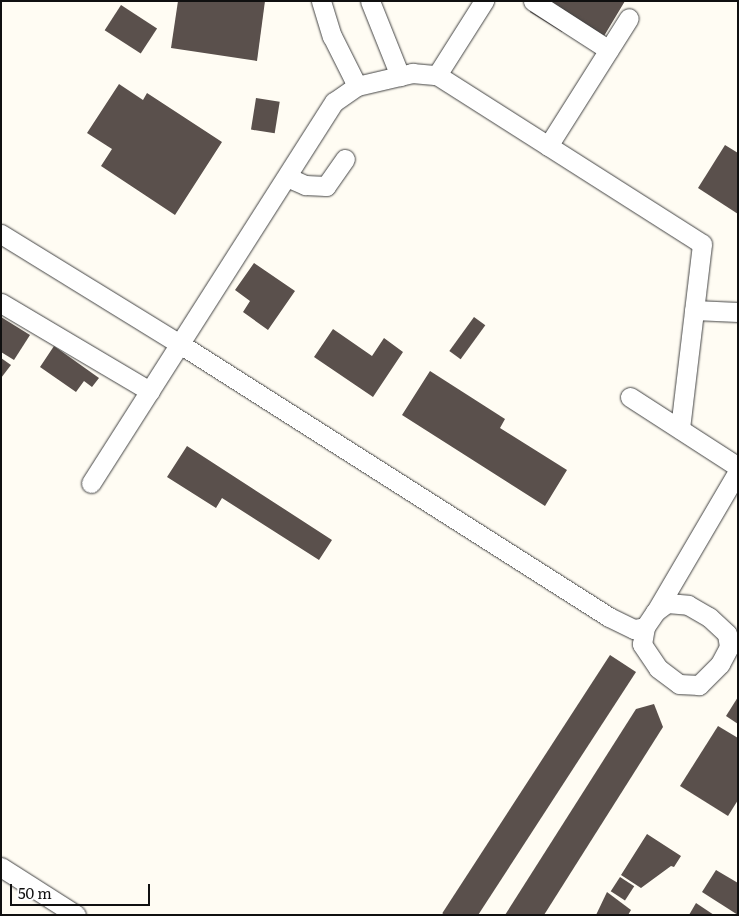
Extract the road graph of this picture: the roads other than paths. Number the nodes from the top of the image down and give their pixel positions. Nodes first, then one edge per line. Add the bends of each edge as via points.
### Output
1 (321, 1) edge
2 (370, 1) edge
3 (484, 1) edge
4 (533, 1) edge
5 (629, 18) dead end
6 (609, 50) junction
7 (437, 75) junction
8 (400, 76) junction
9 (357, 86) junction
10 (548, 146) junction
11 (345, 159) dead end
12 (286, 177) junction
13 (1, 234) edge
14 (1, 303) edge
15 (694, 310) junction
16 (738, 312) edge
17 (180, 344) junction
18 (150, 391) junction
19 (630, 396) dead end
20 (680, 429) junction
21 (738, 467) edge
22 (738, 472) edge
23 (91, 483) dead end
24 (655, 612) junction
25 (644, 627) junction
26 (1, 867) edge
27 (76, 915) edge

1 - 9 street via 332,36
2 - 8 street
3 - 7 street
4 - 6 street
5 - 6 street
6 - 10 street
7 - 8 street
7 - 10 street
8 - 9 street
9 - 12 street via 334,102
10 - 15 street via 702,244
11 - 12 street via 326,186 305,185
12 - 17 street
13 - 17 street
14 - 18 street
15 - 16 street
15 - 20 street
17 - 18 street
17 - 25 street via 609,617 634,629
18 - 23 street
19 - 20 street
20 - 21 street
22 - 24 street
24 - 25 street
24 - 25 street via 667,603 688,606 709,617 727,634 729,647 720,664 699,685 678,684 658,668 642,644
26 - 27 street

